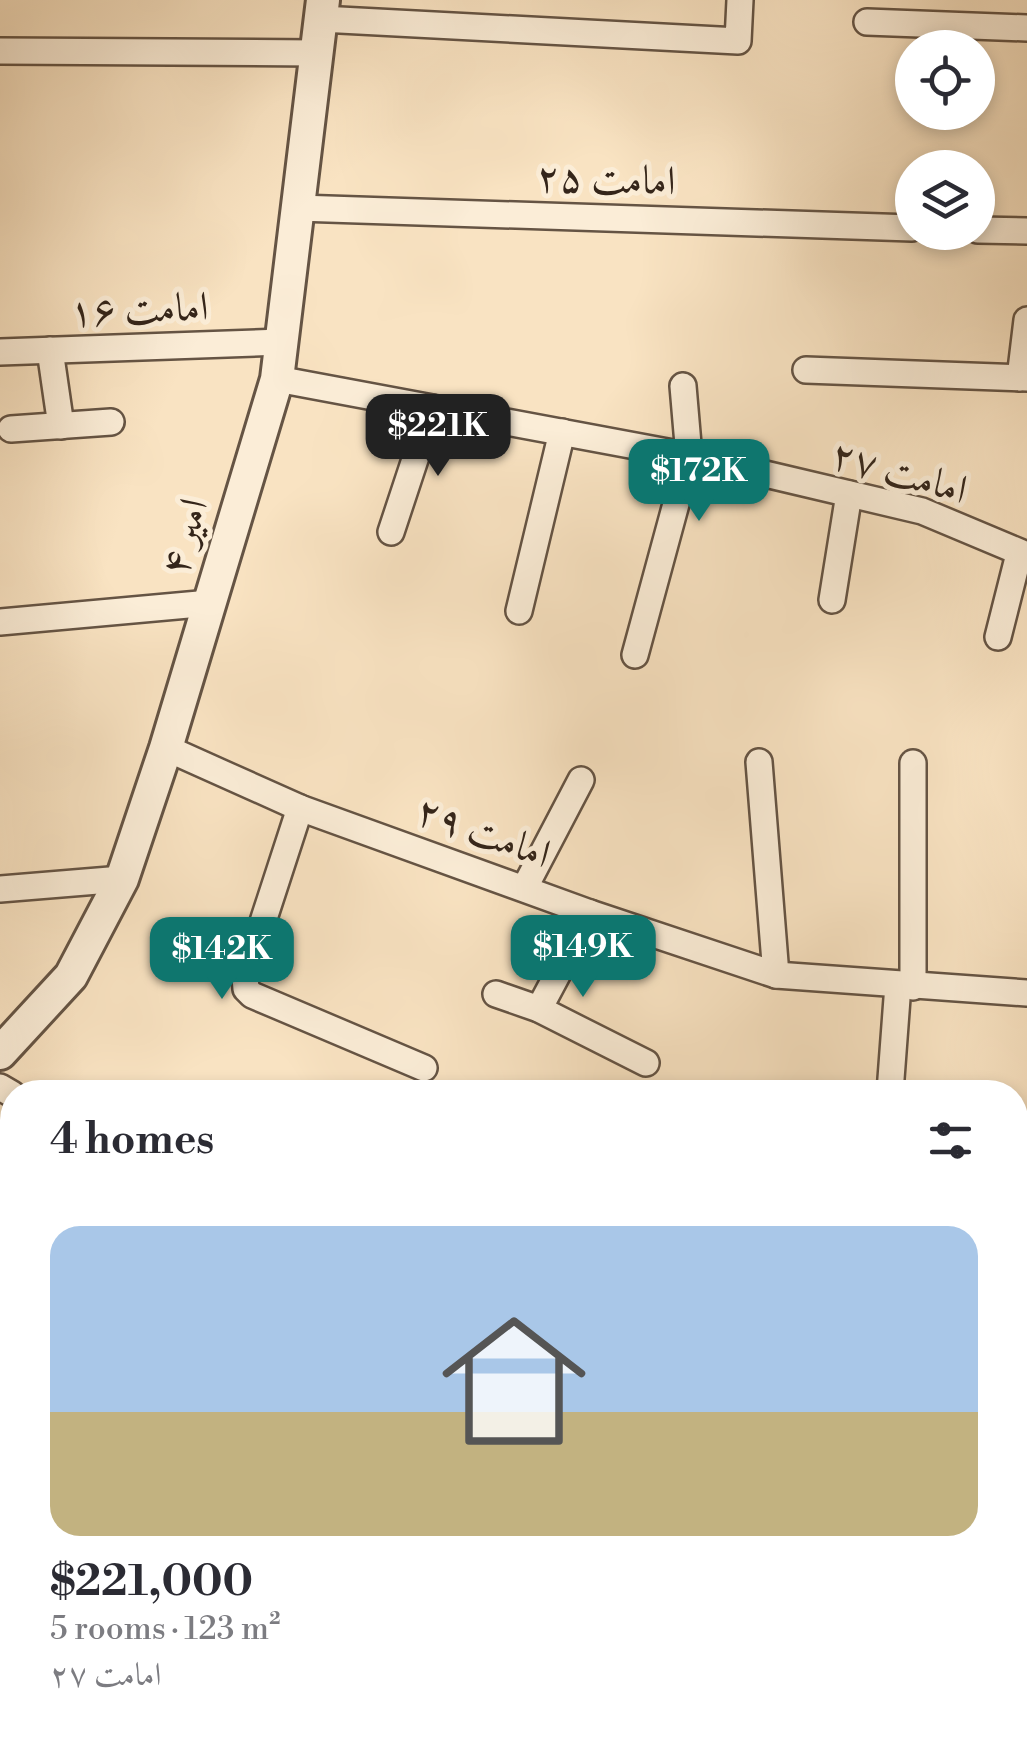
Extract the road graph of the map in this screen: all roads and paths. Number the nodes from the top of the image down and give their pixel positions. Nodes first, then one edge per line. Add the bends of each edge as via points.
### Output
1 (740, 0) edge
2 (322, 9) edge
3 (867, 22) dead end
4 (1027, 28) edge
5 (0, 51) edge
6 (317, 53) junction
7 (298, 208) junction
8 (895, 227) edge
9 (995, 230) edge
10 (1027, 231) edge
11 (1027, 320) edge
12 (281, 342) junction
13 (50, 350) junction
14 (0, 352) edge
15 (806, 370) dead end
16 (1024, 378) edge
17 (276, 379) junction
18 (683, 386) dead end
19 (432, 408) junction
20 (111, 422) dead end
21 (61, 426) junction
22 (11, 429) dead end
23 (562, 432) junction
24 (689, 456) junction
25 (848, 494) junction
26 (391, 532) dead end
27 (1023, 554) edge
28 (832, 600) dead end
29 (210, 603) junction
30 (519, 612) dead end
31 (0, 622) edge
32 (998, 637) dead end
33 (635, 655) dead end
34 (166, 748) junction
35 (759, 762) dead end
36 (913, 763) dead end
37 (582, 780) dead end
38 (300, 808) junction
39 (122, 879) junction
40 (525, 887) junction
41 (0, 888) edge
42 (590, 912) junction
43 (776, 976) junction
44 (906, 986) junction
45 (1027, 993) edge
46 (496, 994) dead end
47 (539, 1009) junction
48 (0, 1053) edge
49 (646, 1062) dead end
50 (424, 1068) dead end
51 (892, 1080) edge

1 - 2 street via 738,41
2 - 6 street, امیر ۴
3 - 4 street
5 - 6 street
6 - 7 street, امیر ۴
7 - 8 street, امامت ۲۵
7 - 12 street, امیر ۴
9 - 10 street
11 - 16 street
12 - 13 street, امامت ۱۶
12 - 17 street, امیر ۴
13 - 14 street, امامت ۱۶
13 - 21 street
15 - 16 street
17 - 19 street, امامت ۲۷
17 - 29 street, امیر ۴
18 - 24 street
19 - 23 street, امامت ۲۷
19 - 26 street
20 - 21 street
21 - 22 street
23 - 24 street, امامت ۲۷
23 - 30 street
24 - 25 street, امامت ۲۷
24 - 33 street
25 - 27 street, امامت ۲۷ via 922,511
25 - 28 street
27 - 32 street
29 - 31 street
29 - 34 street, امیر ۴
34 - 38 street, امامت ۲۹
34 - 39 street, امیر ۴
35 - 43 street
36 - 44 street
37 - 40 street
38 - 40 street, امامت ۲۹
38 - 50 street via 246,989
39 - 41 street
39 - 48 street, امیر ۴ via 72,976
40 - 42 street, امامت ۲۹
42 - 43 street, امامت ۲۹
42 - 47 street
43 - 44 street, امامت ۲۹
44 - 45 street, امامت ۲۹
44 - 51 street
46 - 47 street
47 - 49 street

